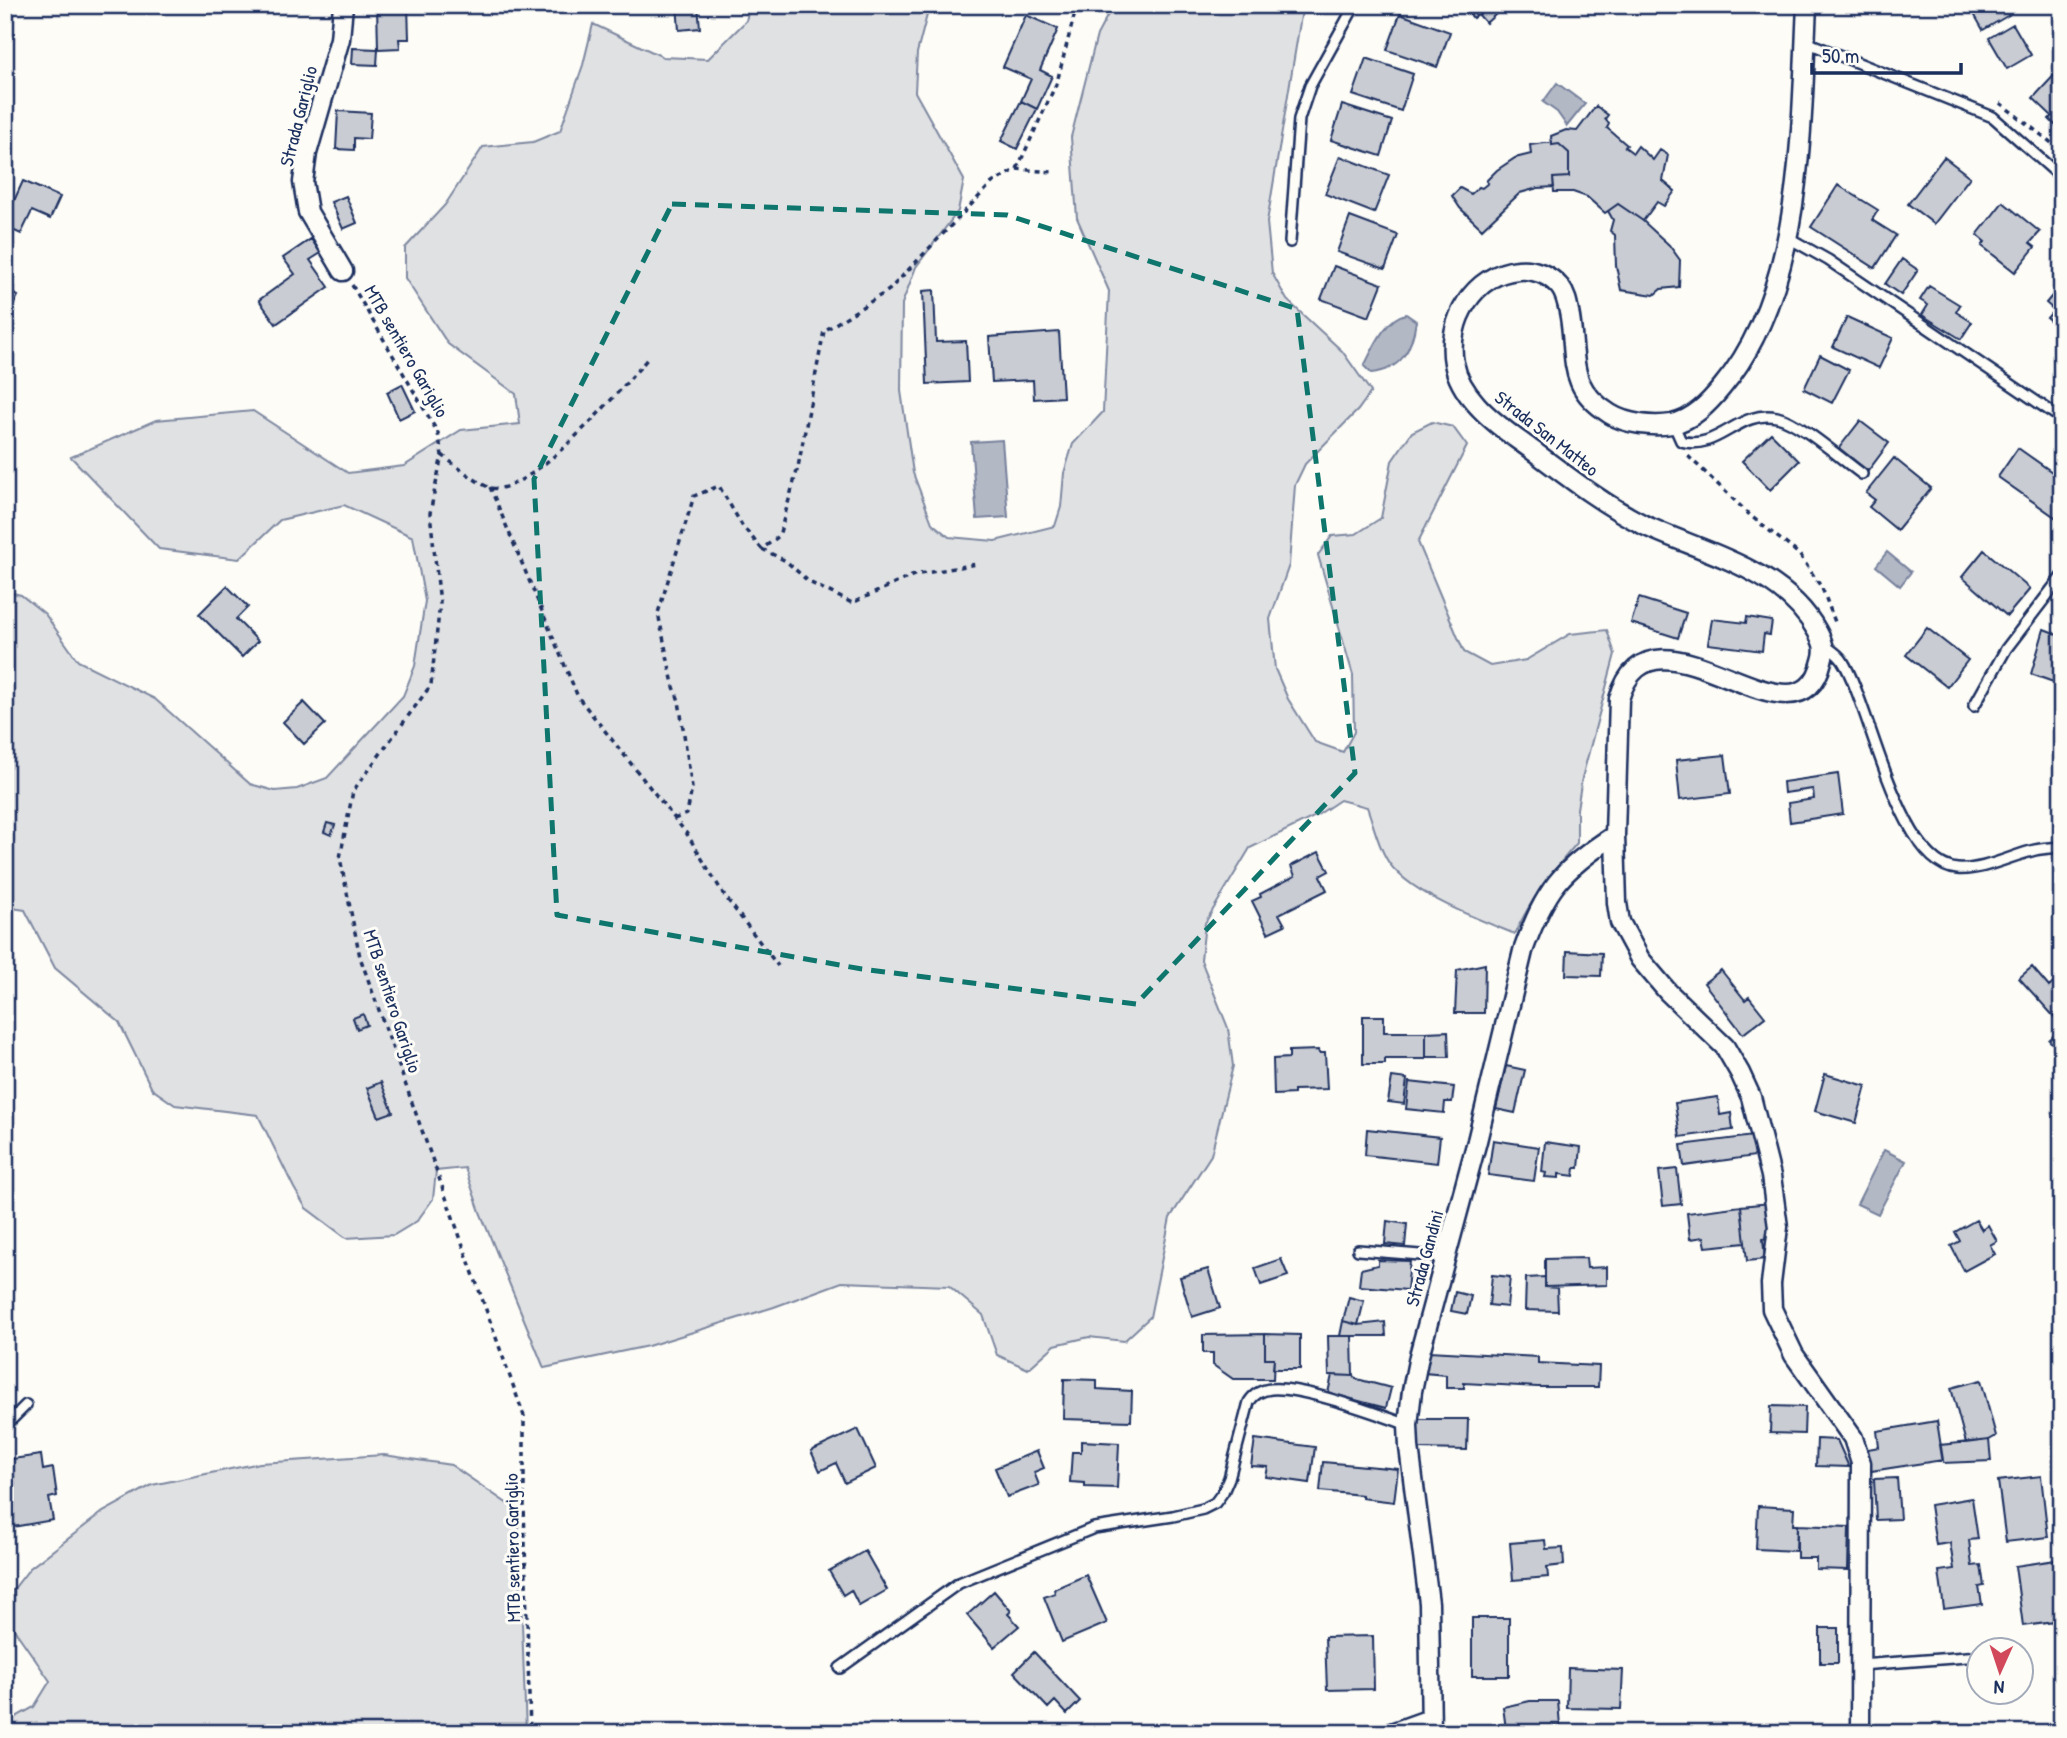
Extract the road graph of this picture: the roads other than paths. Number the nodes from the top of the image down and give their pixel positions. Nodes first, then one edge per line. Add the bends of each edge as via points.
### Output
1 (343, 5) edge
2 (1355, 5) edge
3 (1807, 5) edge
4 (1806, 42) junction
5 (2062, 178) edge
6 (1787, 237) junction
7 (1290, 242) dead end
8 (344, 271) road end
9 (2062, 419) edge
10 (1673, 424) junction
11 (1862, 474) dead end
12 (2062, 576) edge
13 (1824, 645) junction
14 (1974, 706) dead end
15 (1615, 835) junction
16 (2062, 847) edge
17 (1358, 1250) dead end
18 (1445, 1257) junction
19 (26, 1405) dead end
20 (1408, 1425) junction
21 (5, 1426) edge
22 (1966, 1657) edge
23 (1860, 1665) junction
24 (840, 1668) dead end
25 (1431, 1726) edge
26 (1391, 1733) edge
27 (1860, 1733) edge

1 - 8 street, Strada Gariglio via 340,38 303,182 308,212
2 - 7 lane via 1310,86 1299,119
3 - 4 street
4 - 5 lane via 1993,117
4 - 6 street via 1798,169
6 - 9 lane via 1839,267
6 - 10 street via 1770,301 1738,368 1710,401
10 - 11 lane via 1681,441 1693,445 1706,443 1744,421 1780,418
10 - 13 street, Strada San Matteo via 1619,419 1583,392 1575,374 1567,300 1545,275 1528,269 1503,271 1469,298 1454,332 1453,351 1463,387 1478,406 1592,495 1641,524 1780,589 1797,603
12 - 14 lane via 2006,649
13 - 15 street via 1817,676 1808,687 1790,694 1760,690 1676,659 1646,663 1633,672 1619,699
13 - 16 lane via 1841,658 1911,828 1942,865 1975,867
15 - 18 street, Strada Gandini via 1566,871 1534,921
15 - 23 street via 1617,904 1626,937 1668,992 1725,1047 1751,1097 1778,1227 1772,1310 1794,1354 1853,1438 1861,1463
17 - 18 lane
18 - 20 street, Strada Gandini
19 - 21 lane
20 - 24 lane via 1312,1395 1261,1391 1249,1402 1229,1478 1215,1503 1173,1516 1094,1528 959,1583
20 - 25 street, Strada Gandini via 1429,1603
22 - 23 lane
23 - 27 street
25 - 26 street

